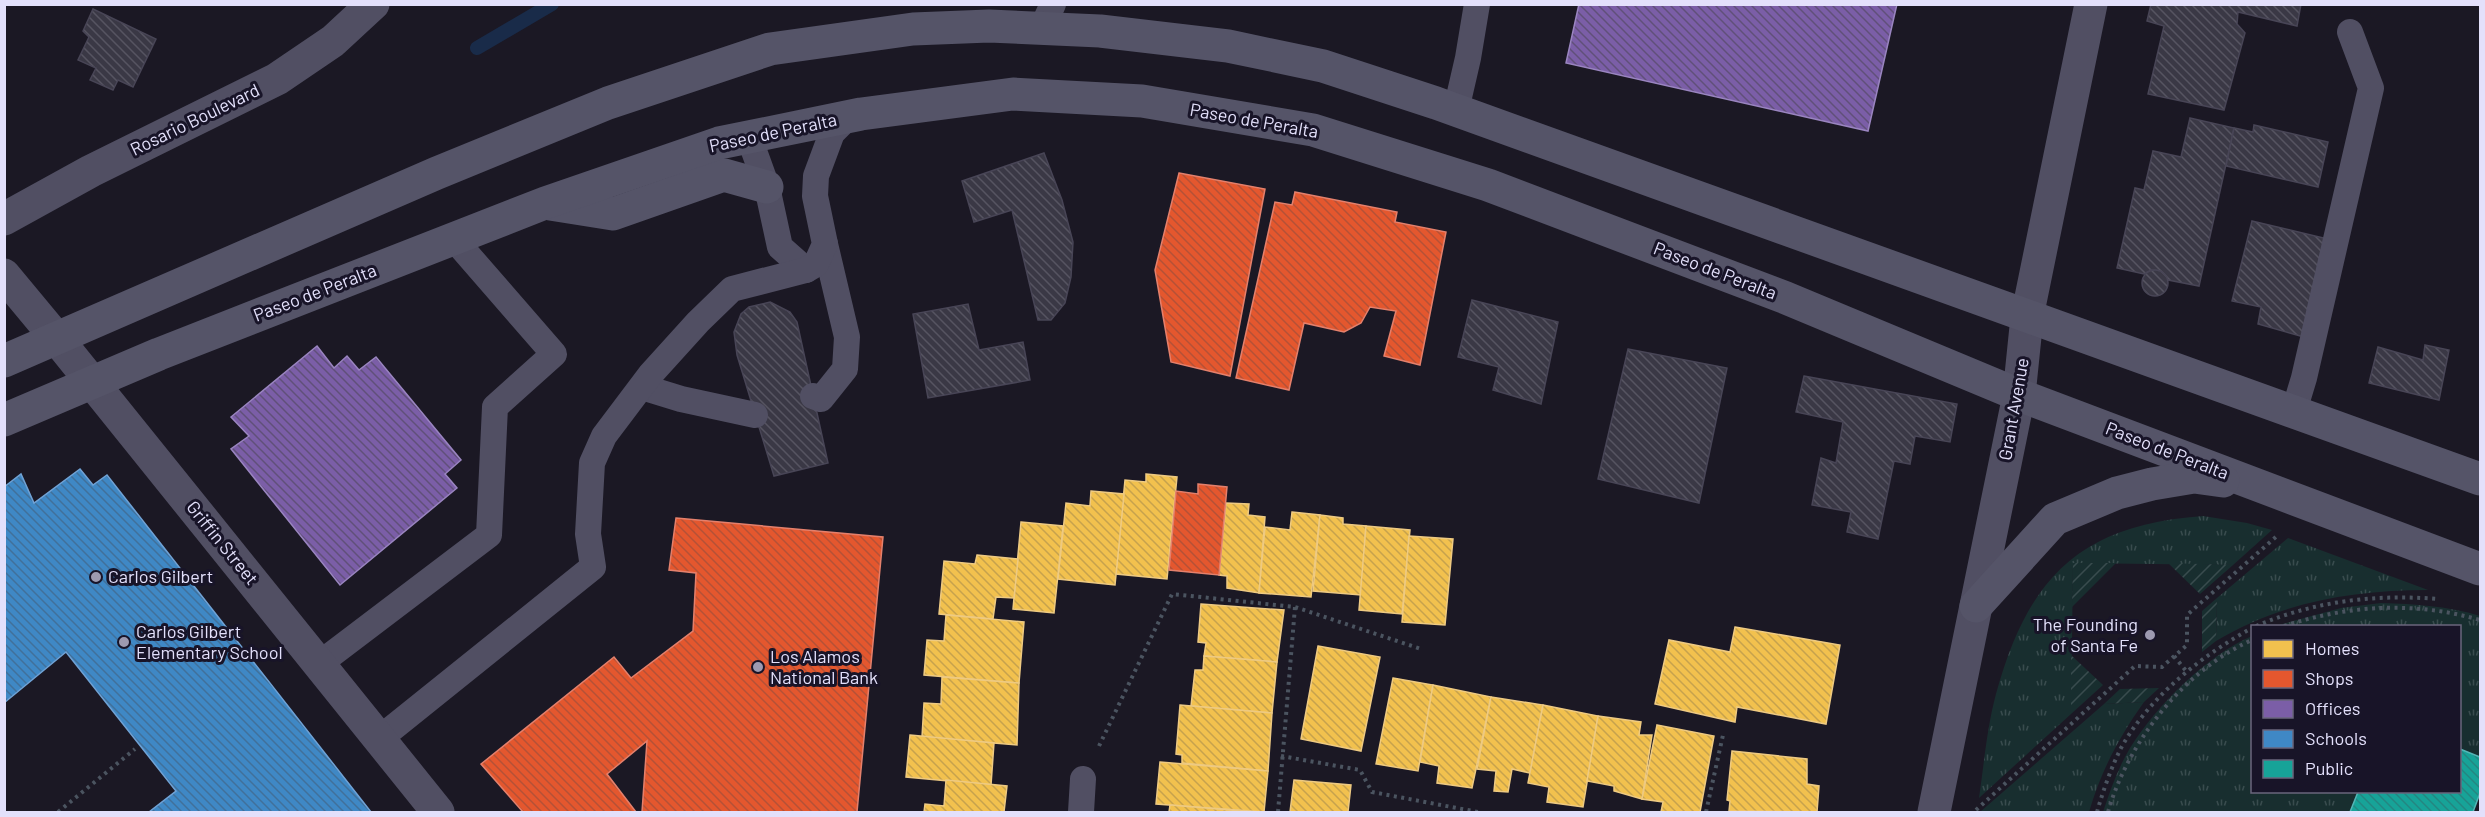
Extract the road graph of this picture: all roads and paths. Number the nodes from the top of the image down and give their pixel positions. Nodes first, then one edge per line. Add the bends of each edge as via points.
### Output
1 (373, 4) edge
2 (1477, 4) edge
3 (2091, 4) edge
4 (1048, 16) edge
5 (2350, 32) dead end
6 (1456, 110) junction
7 (849, 116) junction
8 (749, 136) junction
9 (767, 187) junction
10 (545, 203) junction
11 (4, 219) edge
12 (454, 239) junction
13 (825, 244) junction
14 (806, 270) junction
15 (4, 275) edge
16 (2027, 316) junction
17 (57, 340) junction
18 (4, 361) edge
19 (92, 382) junction
20 (642, 387) junction
21 (2019, 395) junction
22 (813, 396) dead end
23 (2294, 411) junction
24 (755, 415) dead end
25 (4, 420) edge
26 (2481, 479) edge
27 (2259, 485) junction
28 (2284, 530) dead end
29 (2481, 569) edge
30 (2446, 600) dead end
31 (1976, 606) junction
32 (1295, 607) junction
33 (2481, 620) edge
34 (2259, 625) edge
35 (2291, 625) edge
36 (2251, 629) edge
37 (2251, 641) edge
38 (1421, 649) dead end
39 (2174, 656) junction
40 (319, 664) junction
41 (2187, 672) junction
42 (1723, 735) dead end
43 (379, 739) junction
44 (135, 749) dead end
45 (1281, 756) junction
46 (1083, 779) joint
47 (1973, 812) edge
48 (58, 813) edge
49 (438, 813) edge
50 (1081, 813) edge
51 (1278, 813) edge
52 (1479, 813) edge
53 (1706, 813) edge
54 (1934, 813) edge
55 (2097, 813) edge
56 (2108, 813) edge

1 - 11 street, Rosario Boulevard via 333,41 278,79 91,171
2 - 6 lane
3 - 16 street, Grant Avenue
4 - 6 main road via 1100,31 1228,46 1323,66
4 - 17 main road via 989,26 913,29 770,49 608,103 426,178
5 - 23 lane via 2371,88
6 - 16 main road
7 - 8 main road, Paseo de Peralta
7 - 13 lane via 832,133 816,176 815,196
7 - 21 main road, Paseo de Peralta via 1013,94 1142,101 1313,130 1541,204 1786,298
8 - 9 lane
8 - 10 main road, Paseo de Peralta via 718,142
9 - 10 main road via 724,175 613,214
9 - 14 lane via 780,247
10 - 12 main road, Paseo de Peralta
12 - 19 main road, Paseo de Peralta
12 - 40 lane via 554,354 495,407 489,535
13 - 14 lane via 816,264
13 - 22 lane via 847,337 845,369 820,399
14 - 20 lane via 732,289
15 - 17 street, Griffin Street
16 - 21 street, Grant Avenue
16 - 23 main road
17 - 18 main road
17 - 19 street, Griffin Street
19 - 25 main road, Paseo de Peralta
19 - 40 street, Griffin Street
20 - 24 lane
20 - 43 lane via 604,436 592,463 588,534 593,567
21 - 27 main road, Paseo de Peralta
21 - 31 street, Grant Avenue
23 - 26 main road
27 - 29 main road, Paseo de Peralta
27 - 31 main road via 2194,477 2117,493 2055,519
28 - 39 path via 2187,615 2187,645
30 - 34 path via 2381,596 2347,600 2279,616
31 - 54 street, Grant Avenue
32 - 38 path
32 - 45 path
32 - 46 path via 1172,594
33 - 35 path via 2425,608 2382,606 2342,611
36 - 41 path
37 - 56 path via 2214,663 2155,720 2133,750 2116,784
39 - 41 path
39 - 47 path via 2162,668 2135,666
40 - 43 street, Griffin Street
41 - 55 path via 2164,692 2122,747
42 - 53 path
43 - 49 street, Griffin Street
44 - 48 path
45 - 51 path
45 - 52 path via 1360,770 1372,792
46 - 50 lane

